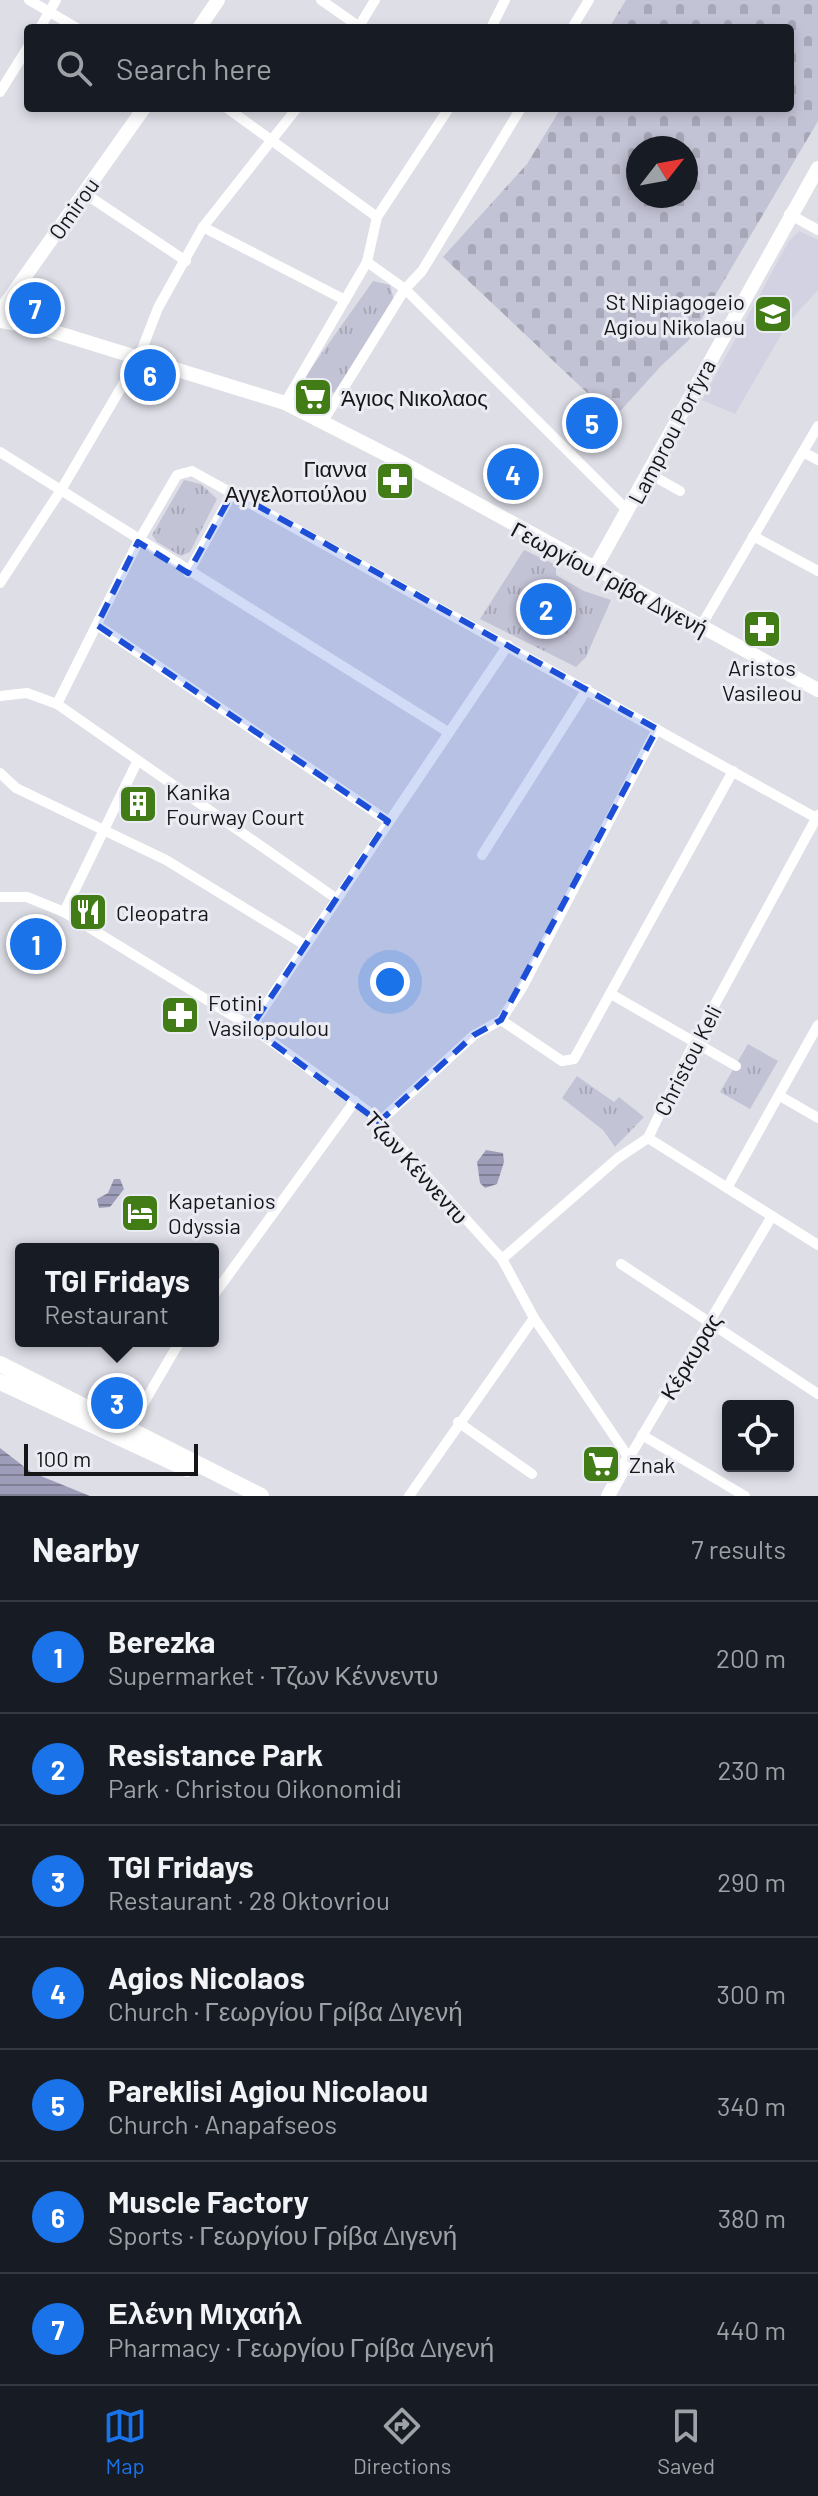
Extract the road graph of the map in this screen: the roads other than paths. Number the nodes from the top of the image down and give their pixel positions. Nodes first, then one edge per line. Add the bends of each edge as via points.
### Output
1 (29, 0) edge
2 (56, 0) edge
3 (218, 0) edge
4 (321, 0) edge
5 (375, 0) edge
6 (505, 0) edge
7 (589, 0) edge
8 (50, 12) junction
9 (42, 24) edge
10 (70, 24) edge
11 (202, 24) edge
12 (355, 24) edge
13 (361, 24) edge
14 (493, 24) edge
15 (574, 24) edge
16 (24, 53) edge
17 (0, 92) edge
18 (141, 112) edge
19 (232, 112) edge
20 (294, 112) edge
21 (446, 112) edge
22 (519, 112) edge
23 (272, 141) junction
24 (818, 168) edge
25 (84, 193) junction
26 (789, 214) junction
27 (377, 217) junction
28 (203, 227) junction
29 (818, 230) edge
30 (186, 261) junction
31 (367, 262) junction
32 (405, 289) junction
33 (345, 300) junction
34 (0, 316) edge
35 (139, 357) junction
36 (285, 403) junction
37 (323, 421) junction
38 (818, 426) edge
39 (0, 452) edge
40 (803, 452) junction
41 (818, 460) edge
42 (648, 473) junction
43 (61, 490) junction
44 (680, 491) dead end
45 (233, 492) junction
46 (628, 511) junction
47 (753, 536) junction
48 (138, 542) junction
49 (595, 568) junction
50 (818, 571) edge
51 (188, 573) junction
52 (0, 583) edge
53 (97, 625) junction
54 (701, 626) junction
55 (508, 645) junction
56 (817, 688) edge
57 (587, 689) junction
58 (0, 696) edge
59 (57, 704) junction
60 (657, 729) junction
61 (448, 732) junction
62 (137, 762) junction
63 (733, 771) junction
64 (0, 773) edge
65 (817, 817) edge
66 (388, 821) junction
67 (105, 829) junction
68 (482, 855) dead end
69 (0, 897) edge
70 (337, 899) junction
71 (64, 912) junction
72 (305, 945) junction
73 (611, 994) junction
74 (501, 1020) junction
75 (818, 1025) edge
76 (251, 1027) junction
77 (695, 1041) junction
78 (736, 1066) dead end
79 (780, 1096) junction
80 (355, 1101) junction
81 (818, 1118) edge
82 (379, 1122) junction
83 (648, 1138) junction
84 (727, 1188) junction
85 (772, 1216) junction
86 (818, 1245) edge
87 (502, 1259) junction
88 (621, 1264) dead end
89 (219, 1288) edge
90 (534, 1318) junction
91 (710, 1322) junction
92 (176, 1347) edge
93 (0, 1364) edge
94 (0, 1382) edge
95 (818, 1394) edge
96 (458, 1422) junction
97 (128, 1430) junction
98 (642, 1435) junction
99 (629, 1458) junction
100 (532, 1474) dead end
101 (244, 1496) edge
102 (261, 1496) edge
103 (409, 1496) edge
104 (608, 1496) edge
105 (745, 1496) edge

1 - 8 street
2 - 8 street
3 - 11 main road
4 - 12 street
5 - 13 street
6 - 14 street
7 - 15 street
8 - 9 street
8 - 10 street
16 - 17 street
18 - 25 main road, Omirou
19 - 23 street
20 - 23 street
21 - 27 street
22 - 32 street via 422,271
23 - 27 street
23 - 28 street
24 - 26 main road, Lamprou Porfyra
25 - 30 street
25 - 34 main road, Omirou
26 - 29 street
26 - 42 main road, Lamprou Porfyra
27 - 31 street
28 - 30 street
28 - 33 street
30 - 35 street via 158,308
31 - 32 street
31 - 33 street
32 - 37 street
32 - 46 street
33 - 36 street
34 - 35 main road, Γεωργίου Γρίβα Διγενή
35 - 36 main road, Γεωργίου Γρίβα Διγενή
35 - 43 street
36 - 37 main road, Γεωργίου Γρίβα Διγενή
37 - 49 main road, Γεωργίου Γρίβα Διγενή
38 - 40 street
39 - 43 street
40 - 41 street
40 - 47 street
42 - 44 street
42 - 46 main road, Lamprou Porfyra
43 - 48 street
43 - 52 street
45 - 48 street via 184,470
45 - 51 street
45 - 55 street
46 - 49 main road, Lamprou Porfyra
47 - 50 street
47 - 54 street
48 - 51 street
48 - 53 street
49 - 54 main road, Γεωργίου Γρίβα Διγενή
51 - 61 street
53 - 59 street
53 - 66 street
54 - 56 main road, Γεωργίου Γρίβα Διγενή
55 - 57 street
55 - 61 street
57 - 60 street
57 - 68 street
58 - 59 street via 27,693
59 - 62 street
60 - 63 street
60 - 74 street
61 - 66 street
62 - 67 street
62 - 70 street
63 - 65 street
63 - 73 street
64 - 67 street via 16,788
65 - 77 street, Christou Keli
66 - 70 street
67 - 71 street
67 - 72 street
69 - 71 street, Τζων Κέννεντυ via 27,897
70 - 72 street
71 - 76 street, Τζων Κέννεντυ
72 - 76 street
73 - 74 street via 574,1059 562,1061
73 - 77 street
74 - 82 street via 474,1035
75 - 79 street
76 - 80 street, Τζων Κέννεντυ
77 - 78 street
77 - 83 street, Christou Keli
79 - 81 street
79 - 84 street
80 - 82 street, Τζων Κέννεντυ
80 - 89 street
82 - 87 street, Τζων Κέννεντυ
83 - 84 street
83 - 87 street, Christou Keli
84 - 85 street
85 - 86 street
85 - 91 street, Κέρκυρας
87 - 90 street, Τζων Κέννεντυ
88 - 91 street
90 - 96 street
90 - 99 street, Τζων Κέννεντυ
91 - 95 street
91 - 98 street, Κέρκυρας
92 - 97 street
93 - 97 main road
94 - 101 main road
96 - 100 street
96 - 103 street
97 - 102 main road
98 - 99 street, Κέρκυρας
98 - 105 street
99 - 104 main road, Κέρκυρας

